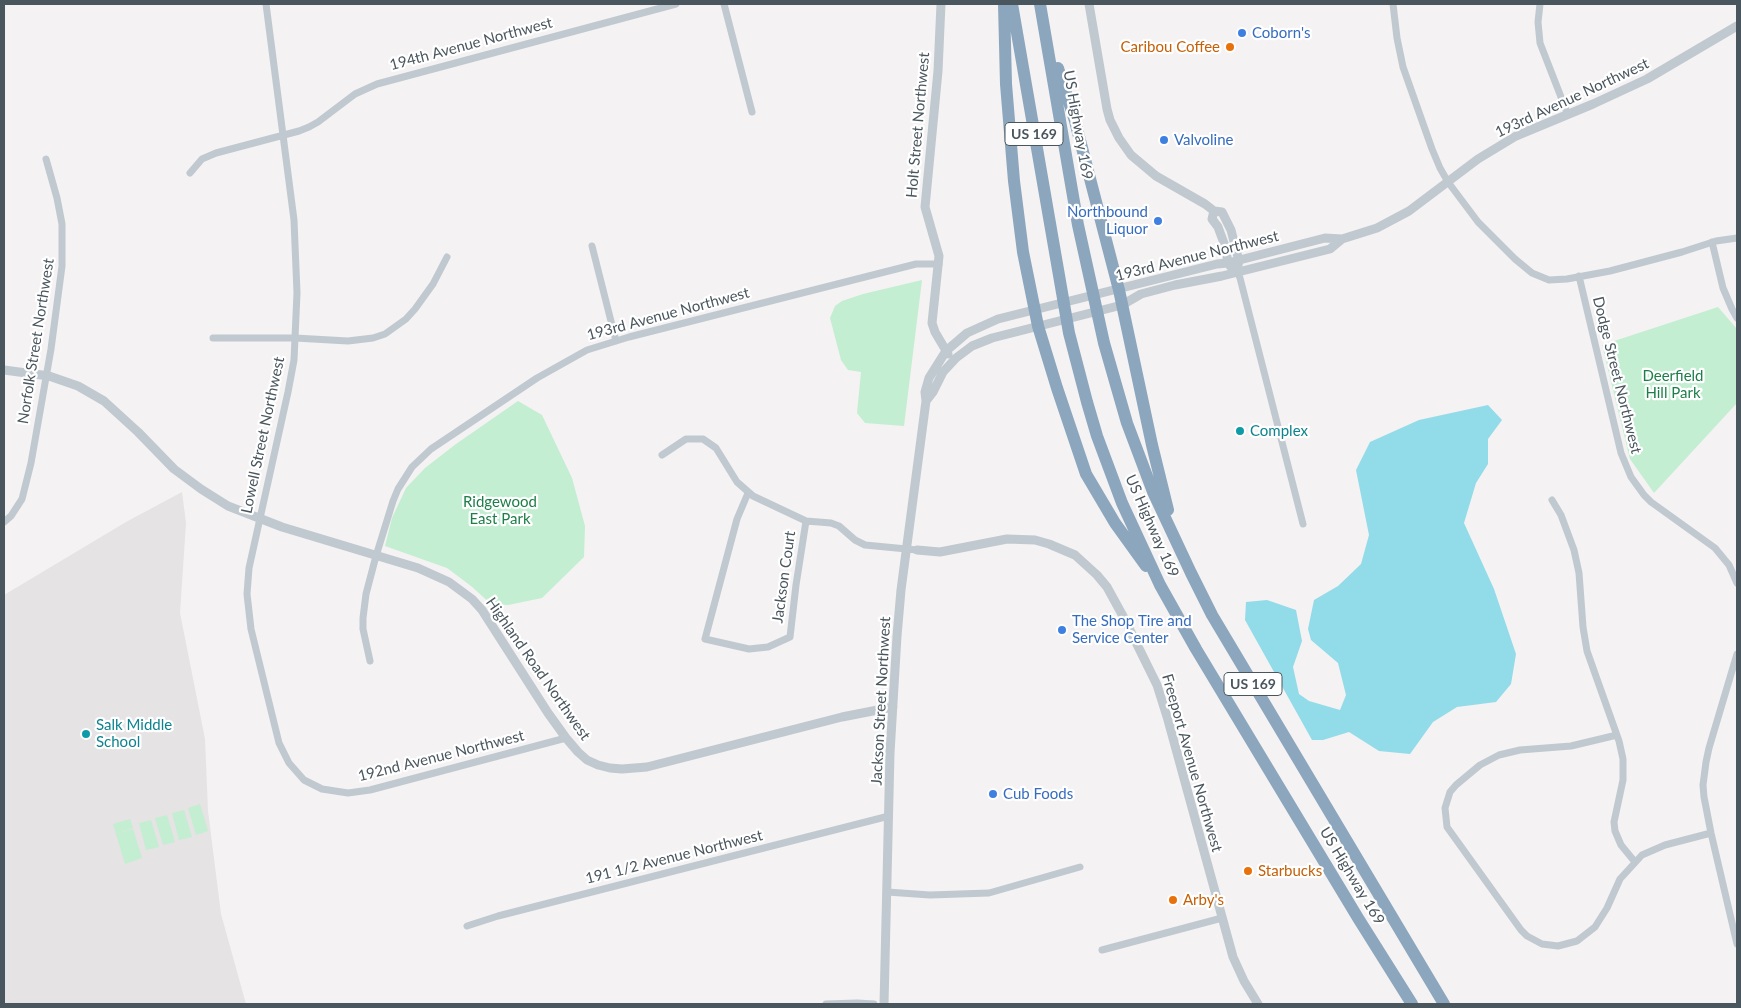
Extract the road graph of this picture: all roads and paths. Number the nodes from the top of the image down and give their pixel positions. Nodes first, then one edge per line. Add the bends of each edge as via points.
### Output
1 (266, 4) edge
2 (676, 4) edge
3 (724, 4) edge
4 (941, 4) edge
5 (1004, 4) edge
6 (1012, 4) edge
7 (1040, 4) edge
8 (1089, 4) edge
9 (1393, 4) edge
10 (1540, 4) edge
11 (1737, 26) edge
12 (1044, 27) junction
13 (752, 112) dead end
14 (1568, 115) junction
15 (283, 135) junction
16 (46, 159) dead end
17 (190, 173) dead end
18 (1448, 182) junction
19 (1214, 212) junction
20 (1737, 238) edge
21 (1342, 239) junction
22 (1712, 242) junction
23 (592, 246) dead end
24 (447, 257) dead end
25 (1240, 260) junction
26 (1228, 263) junction
27 (939, 264) junction
28 (1237, 272) junction
29 (1579, 276) junction
30 (1119, 290) junction
31 (1060, 304) joint
32 (1122, 305) junction
33 (1034, 310) junction
34 (1737, 318) edge
35 (1064, 320) joint
36 (1038, 326) junction
37 (213, 338) dead end
38 (295, 338) junction
39 (616, 341) junction
40 (946, 351) junction
41 (952, 361) junction
42 (4, 370) edge
43 (46, 376) junction
44 (926, 401) junction
45 (662, 455) dead end
46 (748, 493) junction
47 (1552, 500) dead end
48 (260, 520) junction
49 (806, 521) junction
50 (4, 522) edge
51 (1303, 524) dead end
52 (907, 549) junction
53 (917, 550) joint
54 (376, 556) junction
55 (1191, 573) junction
56 (1737, 583) edge
57 (1160, 585) junction
58 (1737, 654) edge
59 (370, 661) dead end
60 (892, 707) junction
61 (1617, 735) junction
62 (566, 738) junction
63 (322, 789) joint
64 (889, 816) junction
65 (1711, 833) junction
66 (1635, 862) junction
67 (1080, 868) dead end
68 (887, 892) junction
69 (1222, 918) junction
70 (467, 926) dead end
71 (1737, 944) edge
72 (1102, 950) dead end
73 (826, 1004) edge
74 (874, 1004) edge
75 (884, 1004) edge
76 (1258, 1004) edge
77 (1412, 1004) edge
78 (1444, 1004) edge

1 - 15 street, Lowell Street Northwest
2 - 15 street, 194th Avenue Northwest via 389,80 355,94 314,124
3 - 13 street
4 - 27 street, Holt Street Northwest via 938,72 925,201
5 - 33 highway via 1006,84 1014,181
6 - 57 highway, US Highway 169 / US 169 via 1056,264 1087,402 1122,503
7 - 12 highway, US Highway 169 / US 169
8 - 19 street via 1107,108 1119,138 1147,170
9 - 18 street via 1407,80 1436,159
10 - 14 street via 1540,43
11 - 14 street, 193rd Avenue Northwest via 1647,79
12 - 30 highway via 1075,121
12 - 55 highway, US Highway 169 / US 169 via 1084,256 1104,343 1140,459
14 - 18 street, 193rd Avenue Northwest via 1516,136
15 - 17 street, 194th Avenue Northwest via 216,153 202,159
15 - 38 street, Lowell Street Northwest via 296,245
16 - 43 street, Norfolk Street Northwest via 59,211 63,251
18 - 21 street, 193rd Avenue Northwest via 1399,218
18 - 29 street via 1478,222 1532,273 1548,280
19 - 25 street via 1222,212
19 - 26 street via 1212,219 1222,237
20 - 22 street
21 - 25 street, 193rd Avenue Northwest via 1325,238
21 - 28 street, 193rd Avenue Northwest via 1330,248
22 - 29 street
22 - 34 street via 1723,288
23 - 39 street
24 - 38 street via 415,309 384,334 348,341
25 - 26 street, 193rd Avenue Northwest
25 - 28 street
26 - 28 street
26 - 30 street, 193rd Avenue Northwest
27 - 39 street, 193rd Avenue Northwest via 916,264
27 - 40 street, Holt Street Northwest via 932,323
28 - 32 street, 193rd Avenue Northwest via 1141,294
28 - 51 street
29 - 56 street, Dodge Street Northwest via 1621,453 1630,476 1651,502 1715,548 1729,565
30 - 31 street, 193rd Avenue Northwest
30 - 32 highway
31 - 33 street, Jackson Street Northwest
32 - 35 street, 193rd Avenue Northwest
32 - 55 highway via 1167,506
33 - 36 highway
33 - 40 street, Jackson Street Northwest via 976,328
35 - 36 street, Jackson Street Northwest
36 - 41 street, Jackson Street Northwest via 983,341
36 - 57 highway via 1086,474 1115,523
37 - 38 street
38 - 48 street, Lowell Street Northwest via 288,392
39 - 54 street, 193rd Avenue Northwest via 587,350 562,363 420,458 404,478 393,501
40 - 41 street, Holt Street Northwest
40 - 44 street, Jackson Street Northwest via 929,378
41 - 44 street, Jackson Street Northwest
42 - 43 street, Highland Road Northwest
43 - 48 street, Highland Road Northwest via 78,386 104,401 187,479 228,506
43 - 50 street, Norfolk Street Northwest via 26,488 17,509
44 - 52 street, Jackson Street Northwest
45 - 46 street via 686,439 703,439 716,448 737,482
46 - 49 street
46 - 49 street, Jackson Court via 737,518 705,639 749,648 768,647 790,637
47 - 61 street via 1562,515 1574,550 1587,652
48 - 54 street, Highland Road Northwest
48 - 63 street, Lowell Street Northwest via 247,594 256,649 275,730 284,753 295,772
49 - 52 street via 839,526 865,545
52 - 53 street
52 - 60 street, Jackson Street Northwest
53 - 69 street, Freeport Avenue Northwest via 940,552 1008,539 1035,540 1075,555 1097,575 1124,618 1157,685
54 - 59 street, 193rd Avenue Northwest via 363,618
54 - 62 street, Highland Road Northwest via 435,574 472,600 491,623
55 - 78 highway, US Highway 169 / US 169 via 1217,623
57 - 77 highway, US Highway 169 / US 169
58 - 65 street via 1704,774 1704,797
60 - 62 street, Highland Road Northwest via 634,768 598,765 587,760
60 - 64 street, Jackson Street Northwest
61 - 66 street via 1624,769 1615,831 1621,845
61 - 66 street via 1571,746 1509,751 1489,759 1450,792 1445,818 1452,836 1512,918 1527,936 1542,944 1567,944 1591,931 1602,918 1620,879
62 - 63 street, 192nd Avenue Northwest via 370,790 348,793
64 - 68 street, Jackson Street Northwest
64 - 70 street, 191 1/2 Avenue Northwest
65 - 66 street via 1665,846 1642,855
65 - 71 street
67 - 68 street via 989,892 930,895
68 - 75 street, Jackson Street Northwest
69 - 72 street
69 - 76 street, Freeport Avenue Northwest via 1235,961
73 - 74 street

